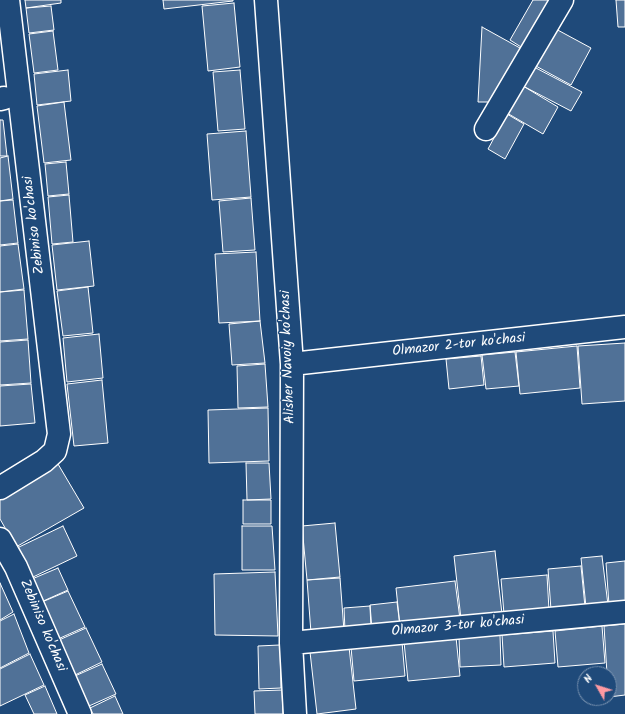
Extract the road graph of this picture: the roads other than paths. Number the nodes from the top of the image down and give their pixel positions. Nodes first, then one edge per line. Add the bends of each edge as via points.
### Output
1 (8, 0) edge
2 (266, 0) edge
3 (562, 0) edge
4 (486, 129) dead end
5 (625, 327) edge
6 (292, 364) junction
7 (0, 488) edge
8 (0, 539) edge
9 (625, 612) edge
10 (291, 643) junction
11 (80, 714) edge
12 (295, 714) edge

1 - 7 street, Zebiniso ko'chasi via 59,434 55,451 44,462
2 - 6 street, Alisher Navoiy ko'chasi
3 - 4 street
5 - 6 street, Olmazor 2-tor ko'chasi
6 - 10 street, Alisher Navoiy ko'chasi
8 - 11 street, Zebiniso ko'chasi via 16,567
9 - 10 street, Olmazor 3-tor ko'chasi
10 - 12 street, Alisher Navoiy ko'chasi

